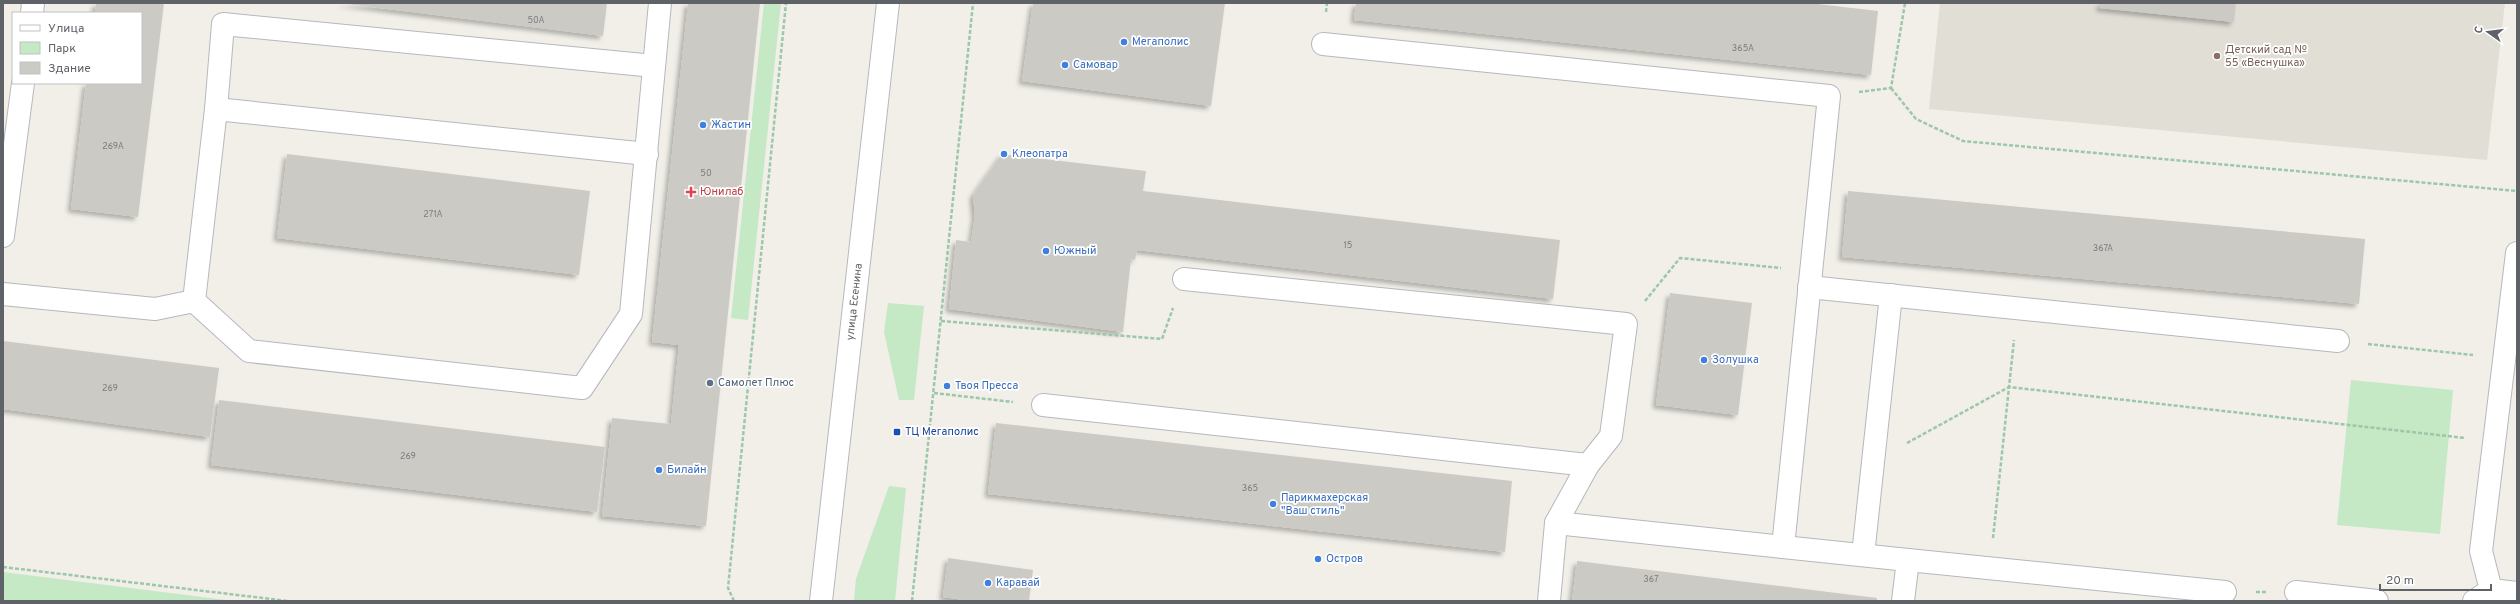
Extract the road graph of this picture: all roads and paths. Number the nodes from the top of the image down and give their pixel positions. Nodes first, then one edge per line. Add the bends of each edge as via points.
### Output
1 (660, 3) edge
2 (786, 3) edge
3 (888, 3) edge
4 (973, 3) edge
5 (1905, 3) edge
6 (1323, 44) dead end
7 (654, 66) junction
8 (23, 84) edge
9 (1891, 88) junction
10 (1829, 96) junction
11 (216, 109) junction
12 (646, 154) junction
13 (2517, 191) edge
14 (3, 236) edge
15 (2517, 253) edge
16 (1184, 279) joint
17 (1810, 279) junction
18 (3, 294) edge
19 (1891, 295) junction
20 (194, 301) junction
21 (2017, 308) junction
22 (941, 321) junction
23 (1626, 324) junction
24 (2338, 341) joint
25 (2504, 358) junction
26 (2009, 387) junction
27 (934, 393) junction
28 (1043, 405) joint
29 (2494, 441) junction
30 (1873, 462) junction
31 (1588, 464) junction
32 (1556, 523) junction
33 (1783, 547) junction
34 (1863, 555) junction
35 (1908, 560) junction
36 (3, 567) edge
37 (1990, 568) junction
38 (2225, 592) joint
39 (2296, 592) joint
40 (2517, 593) edge
41 (2482, 596) edge
42 (288, 601) edge
43 (734, 601) edge
44 (821, 601) edge
45 (912, 601) edge
46 (1549, 601) edge
47 (1903, 601) edge
48 (2377, 601) edge

1 - 7 street
2 - 43 path via 728,588
3 - 44 street, улица Есенина
4 - 22 path
5 - 9 path
6 - 10 street
7 - 11 street via 223,24
7 - 12 street
8 - 14 street
9 - 10 path
9 - 13 path via 1916,119 1963,141
10 - 17 street
11 - 12 street
11 - 20 street
12 - 20 street via 631,314 582,388 249,352
15 - 25 street
16 - 22 path via 1162,340
16 - 23 street
17 - 19 street
17 - 23 path via 1680,258
17 - 33 street
18 - 20 street via 155,309
19 - 21 street
19 - 30 street
21 - 24 street
21 - 26 path
22 - 27 path
23 - 31 street via 1611,436
24 - 25 path
25 - 29 street
26 - 29 path
26 - 30 path
26 - 37 path
27 - 28 path
27 - 45 path
28 - 31 street
29 - 41 street via 2481,551
30 - 34 street
31 - 32 street
32 - 33 street
32 - 46 street
33 - 34 street
34 - 35 street
35 - 37 street
35 - 47 street
36 - 42 path
37 - 38 street
38 - 39 path
39 - 48 street
40 - 41 street

